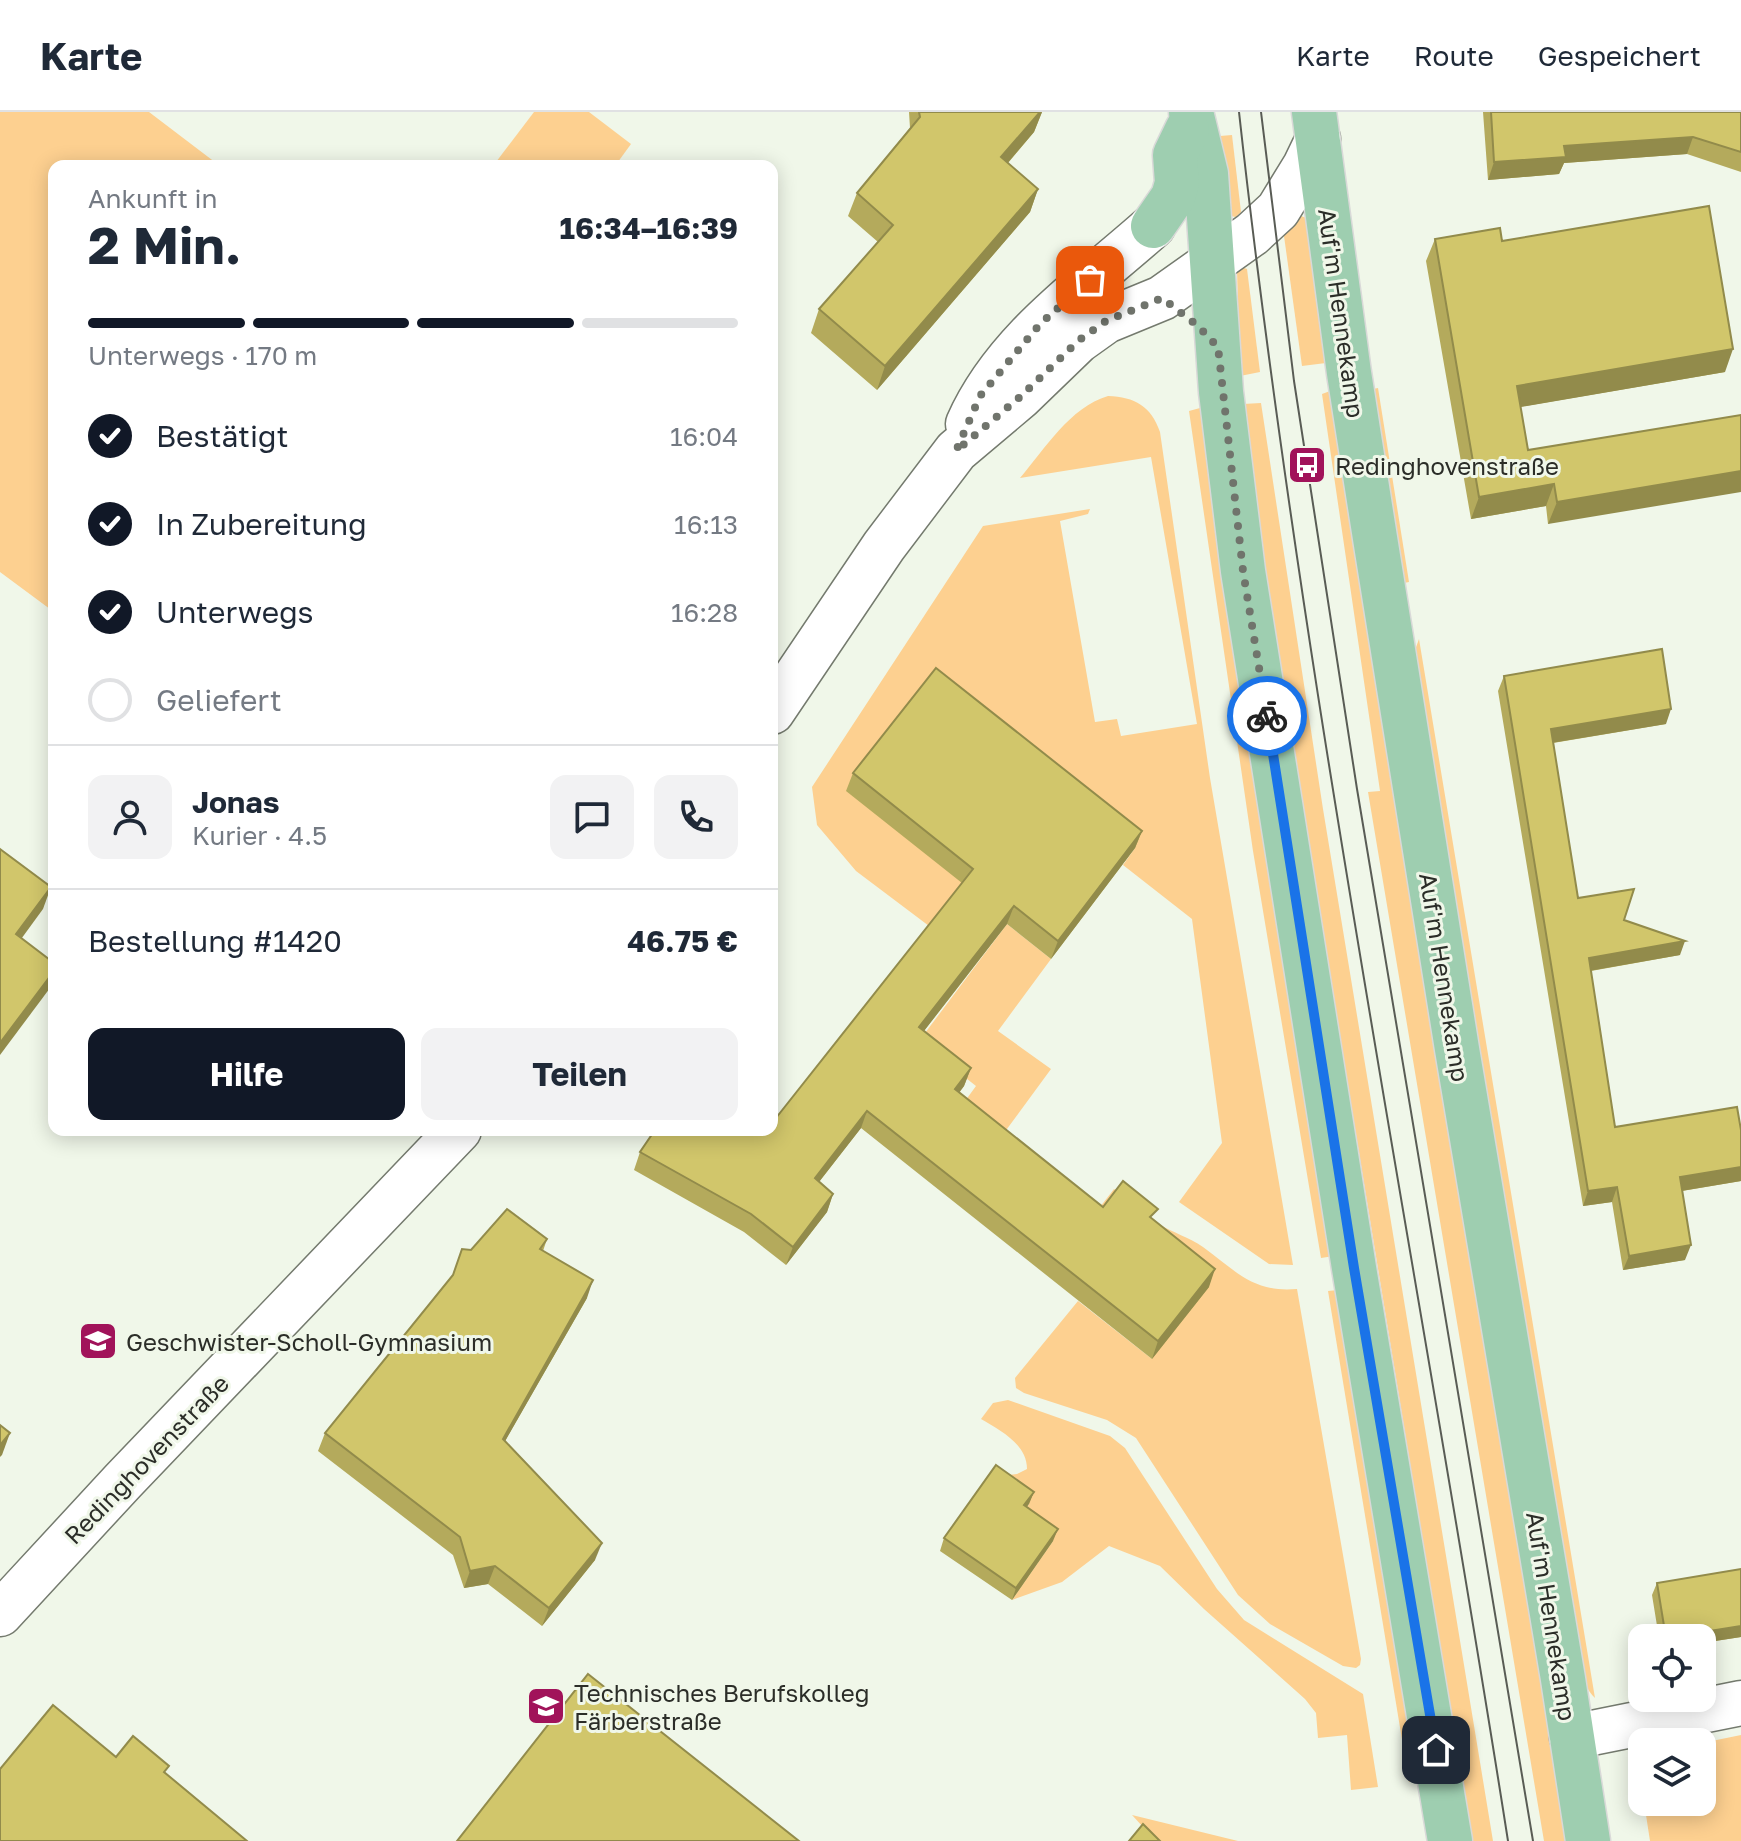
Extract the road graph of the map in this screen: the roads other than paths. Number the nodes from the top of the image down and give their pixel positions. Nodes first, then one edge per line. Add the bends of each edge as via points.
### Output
1 (1191, 116) edge
2 (1316, 125) edge
3 (1153, 226) joint
4 (1213, 262) junction
5 (1162, 298) junction
6 (1218, 347) junction
7 (956, 451) junction
8 (778, 703) edge
9 (453, 1136) edge
10 (0, 1614) edge
11 (1723, 1707) edge
12 (1572, 1737) junction
13 (1450, 1841) edge
14 (1588, 1841) edge

1 - 3 main road via 1175,155 1173,197
1 - 4 main road via 1206,174
2 - 4 street via 1305,166 1278,210
2 - 12 main road, Auf'm Hennekamp via 1375,538
3 - 7 street via 1040,324 980,396
4 - 5 street
4 - 6 main road
5 - 6 street
5 - 7 street via 1106,321 1078,341
6 - 13 main road via 1243,571
7 - 8 street via 884,546
9 - 10 street, Redinghovenstraße
11 - 12 street
12 - 14 main road, Auf'm Hennekamp

